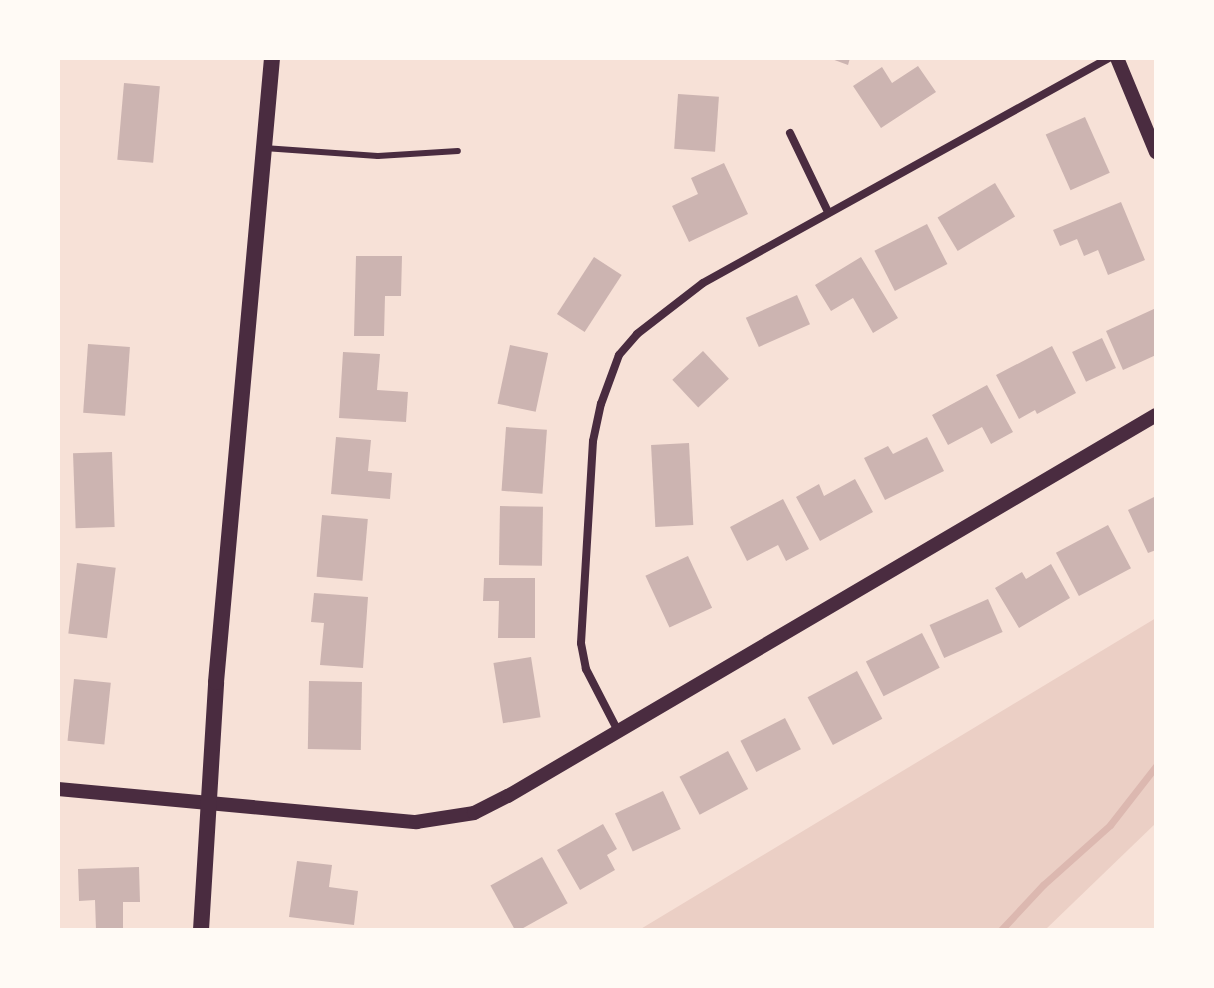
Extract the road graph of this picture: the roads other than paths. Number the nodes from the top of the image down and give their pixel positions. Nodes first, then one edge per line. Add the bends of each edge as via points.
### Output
1 (272, 58) edge
2 (1109, 58) edge
3 (1117, 58) edge
4 (790, 133) dead end
5 (264, 148) junction
6 (458, 151) dead end
7 (1156, 152) edge
8 (828, 212) junction
9 (1156, 415) edge
10 (618, 731) junction
11 (58, 789) edge
12 (211, 803) junction
13 (201, 930) edge

1 - 5 main road
2 - 8 street
3 - 7 street
4 - 8 street
5 - 6 lane via 378,156
5 - 12 main road via 216,682
8 - 10 street via 703,283 637,334 619,355 593,441 581,643 586,669
9 - 10 street
10 - 12 street via 474,813 416,822
11 - 12 street
12 - 13 main road

